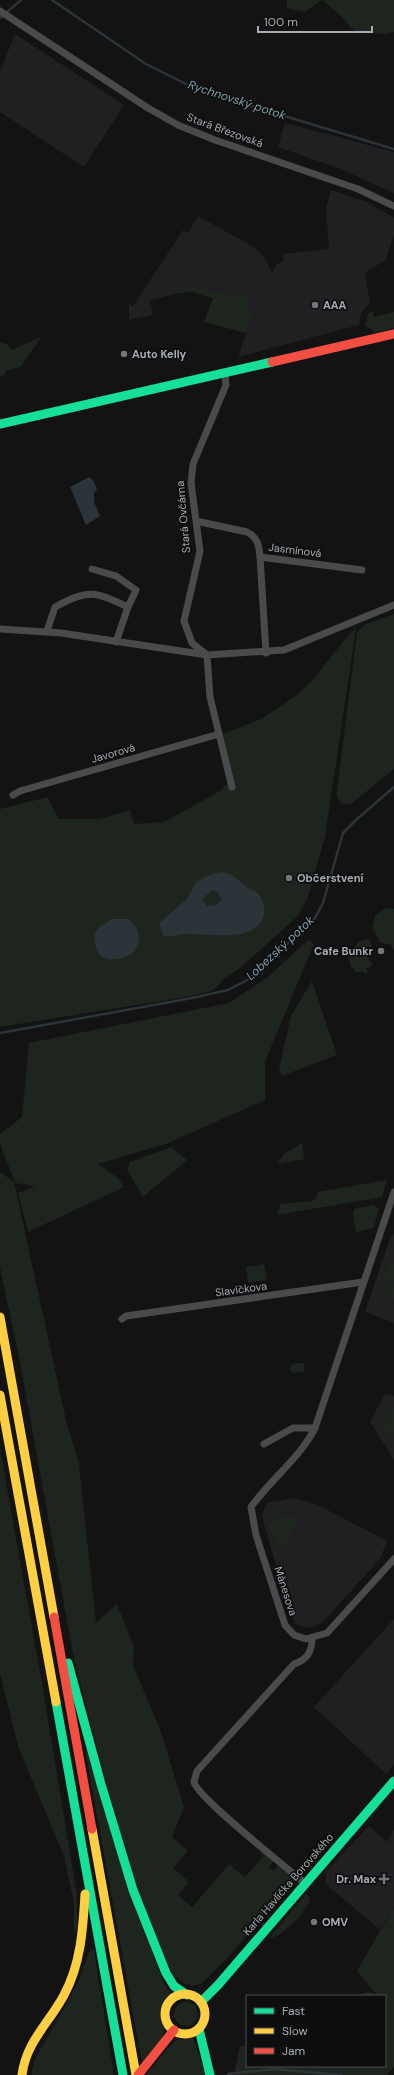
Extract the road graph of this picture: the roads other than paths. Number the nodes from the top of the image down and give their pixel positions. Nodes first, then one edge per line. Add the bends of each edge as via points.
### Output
1 (0, 11) edge
2 (394, 206) edge
3 (394, 334) edge
4 (225, 373) junction
5 (0, 424) edge
6 (196, 521) junction
7 (260, 557) junction
8 (92, 569) dead end
9 (362, 570) dead end
10 (394, 605) edge
11 (128, 607) junction
12 (0, 629) edge
13 (47, 631) junction
14 (116, 642) junction
15 (266, 653) junction
16 (207, 655) junction
17 (220, 734) junction
18 (232, 787) dead end
19 (13, 795) dead end
20 (394, 1192) edge
21 (363, 1282) junction
22 (0, 1317) edge
23 (122, 1319) dead end
24 (0, 1396) edge
25 (315, 1428) junction
26 (264, 1444) dead end
27 (394, 1559) edge
28 (52, 1611) junction
29 (312, 1639) junction
30 (394, 1781) edge
31 (86, 1872) junction
32 (305, 1883) junction
33 (187, 1995) junction
34 (201, 2002) junction
35 (199, 2029) junction
36 (174, 2030) junction
37 (122, 2073) edge
38 (22, 2075) edge
39 (137, 2075) edge
40 (210, 2075) edge

1 - 2 street, Stará Březovská via 178,125 358,189
3 - 4 main road
4 - 5 main road
4 - 6 street, Stará Ovčárna via 226,385 193,464 191,483
6 - 7 street, Jasmínová via 248,532 259,544
6 - 16 street, Stará Ovčárna via 200,551 184,621 192,643
7 - 9 street, Jasmínová
7 - 15 street
8 - 11 street via 116,576 136,590
10 - 15 street via 284,650
11 - 13 street via 88,593 71,598 55,607
11 - 14 street
12 - 13 street
13 - 14 street
14 - 16 street
15 - 16 street
16 - 17 street via 210,697
17 - 18 street
17 - 19 street, Javorová
20 - 21 street
21 - 23 street, Slavíčkova via 126,1316
21 - 25 street
22 - 28 main road
24 - 31 main road
25 - 26 street via 293,1428
25 - 29 street, Mánesova via 302,1448 251,1507 256,1534 285,1625 299,1637
27 - 29 street via 327,1633
28 - 33 main road via 133,1890 166,1973 174,1986
28 - 39 main road
29 - 32 street via 310,1653 302,1661 294,1664 195,1775 195,1787 209,1801
30 - 32 main road, Karla Havlíčka Borovského
31 - 37 main road
31 - 38 main road via 83,1935 75,1966 64,1994 30,2046
32 - 34 main road, Karla Havlíčka Borovského
33 - 34 main road
33 - 36 main road via 177,1997 167,2008 166,2018
34 - 35 main road via 205,2016
35 - 36 main road via 187,2034
35 - 40 main road
36 - 39 main road

